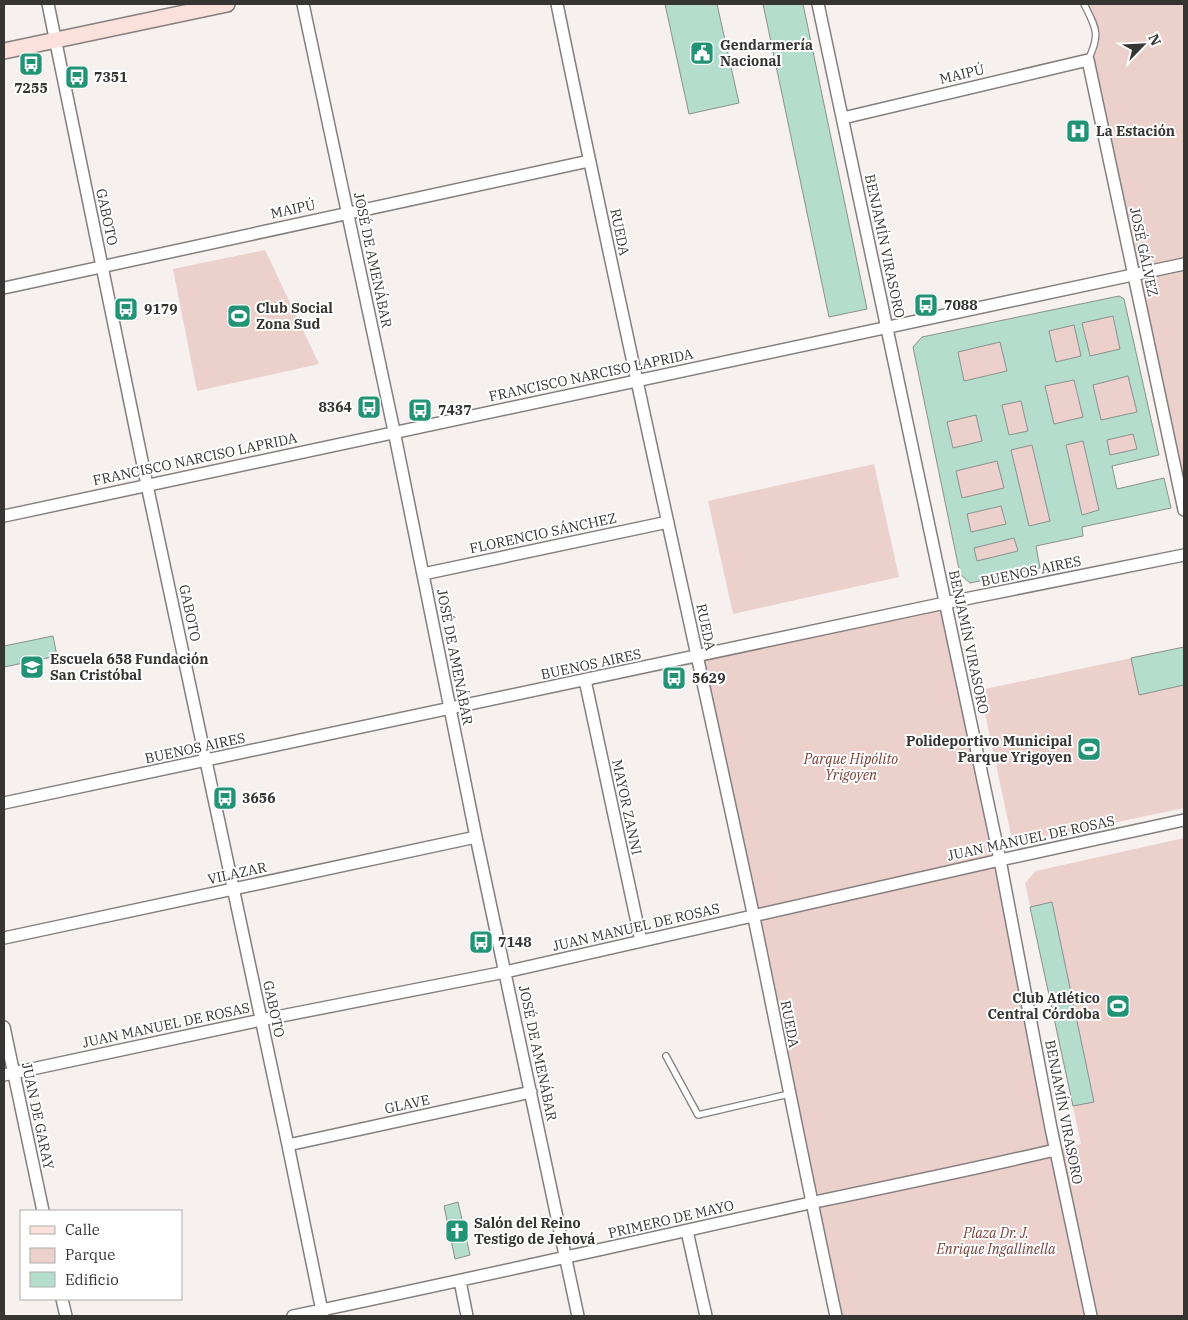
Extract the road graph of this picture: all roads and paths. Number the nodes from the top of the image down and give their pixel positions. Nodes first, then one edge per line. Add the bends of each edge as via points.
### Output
1 (48, 4) edge
2 (227, 4) edge
3 (303, 4) edge
4 (557, 4) edge
5 (818, 4) edge
6 (1084, 4) edge
7 (55, 40) junction
8 (4, 51) edge
9 (1088, 60) junction
10 (843, 118) junction
11 (589, 160) junction
12 (348, 213) junction
13 (1184, 264) edge
14 (102, 267) junction
15 (1134, 275) junction
16 (4, 288) edge
17 (886, 328) junction
18 (636, 381) junction
19 (394, 432) junction
20 (147, 485) junction
21 (1184, 510) edge
22 (4, 516) edge
23 (668, 522) junction
24 (1184, 555) edge
25 (423, 574) junction
26 (945, 603) junction
27 (696, 657) junction
28 (584, 680) junction
29 (450, 709) junction
30 (206, 761) junction
31 (4, 803) edge
32 (1184, 820) edge
33 (476, 837) junction
34 (1000, 860) junction
35 (233, 889) junction
36 (753, 916) junction
37 (4, 938) edge
38 (641, 941) junction
39 (505, 972) junction
40 (261, 1020) junction
41 (4, 1027) edge
42 (666, 1056) dead end
43 (9, 1074) edge
44 (531, 1092) junction
45 (789, 1094) junction
46 (288, 1145) junction
47 (1055, 1150) junction
48 (811, 1203) junction
49 (43, 1210) edge
50 (687, 1231) junction
51 (565, 1258) junction
52 (460, 1281) junction
53 (62, 1300) edge
54 (323, 1313) edge
55 (66, 1316) edge
56 (293, 1316) edge
57 (468, 1316) edge
58 (578, 1316) edge
59 (706, 1316) edge
60 (836, 1316) edge
61 (1091, 1316) edge

1 - 7 street, GABOTO
2 - 7 main road
3 - 12 street, JOSÉ DE AMENÁBAR
4 - 11 street, RUEDA
5 - 10 street, BENJAMÍN VIRASORO
6 - 9 lane, JOSÉ GÁLVEZ via 1094,25 1096,44
7 - 8 main road
7 - 14 street, GABOTO
9 - 10 street, MAIPÚ
9 - 15 street, JOSÉ GÁLVEZ
10 - 17 street, BENJAMÍN VIRASORO
11 - 12 street, MAIPÚ
11 - 18 street, RUEDA
12 - 14 street, MAIPÚ
12 - 19 street, JOSÉ DE AMENÁBAR
13 - 15 street, FRANCISCO NARCISO LAPRIDA
14 - 16 street, MAIPÚ
14 - 20 street, GABOTO
15 - 17 street, FRANCISCO NARCISO LAPRIDA
15 - 21 street, JOSÉ GÁLVEZ
17 - 18 street, FRANCISCO NARCISO LAPRIDA
17 - 26 street, BENJAMÍN VIRASORO
18 - 19 street, FRANCISCO NARCISO LAPRIDA
18 - 23 street, RUEDA
19 - 20 street, FRANCISCO NARCISO LAPRIDA
19 - 25 street, JOSÉ DE AMENÁBAR
20 - 22 street, FRANCISCO NARCISO LAPRIDA
20 - 30 street, GABOTO
23 - 25 street, FLORENCIO SÁNCHEZ
23 - 27 street, RUEDA
24 - 26 street, BUENOS AIRES
25 - 29 street, JOSÉ DE AMENÁBAR
26 - 27 street, BUENOS AIRES
26 - 34 street, BENJAMÍN VIRASORO
27 - 28 street, BUENOS AIRES
27 - 36 street, RUEDA
28 - 29 street, BUENOS AIRES
28 - 38 street, MAYOR ZANNI
29 - 30 street, BUENOS AIRES
29 - 33 street, JOSÉ DE AMENÁBAR
30 - 31 street, BUENOS AIRES
30 - 35 street, GABOTO
32 - 34 street, JUAN MANUEL DE ROSAS
33 - 35 street, VILAZAR
33 - 39 street, JOSÉ DE AMENÁBAR
34 - 36 street, JUAN MANUEL DE ROSAS
34 - 47 street, BENJAMÍN VIRASORO
35 - 37 street, VILAZAR
35 - 40 street, GABOTO
36 - 38 street, JUAN MANUEL DE ROSAS
36 - 45 street, RUEDA
38 - 39 street, JUAN MANUEL DE ROSAS
39 - 40 street, JUAN MANUEL DE ROSAS
39 - 44 street, JOSÉ DE AMENÁBAR
40 - 43 street, JUAN MANUEL DE ROSAS
40 - 46 street, GABOTO
41 - 43 street, JUAN DE GARAY
42 - 45 lane via 698,1115
43 - 49 street, JUAN DE GARAY
44 - 46 street, GLAVE
44 - 51 street, JOSÉ DE AMENÁBAR
45 - 48 street, RUEDA
46 - 54 street, GABOTO
47 - 48 street, PRIMERO DE MAYO
47 - 61 street, BENJAMÍN VIRASORO
48 - 50 street, PRIMERO DE MAYO
48 - 60 street, RUEDA
50 - 51 street, PRIMERO DE MAYO
50 - 59 street
51 - 52 street, PRIMERO DE MAYO
51 - 58 street, JOSÉ DE AMENÁBAR
52 - 54 street, PRIMERO DE MAYO
52 - 57 street
53 - 55 street
54 - 56 street, PRIMERO DE MAYO

